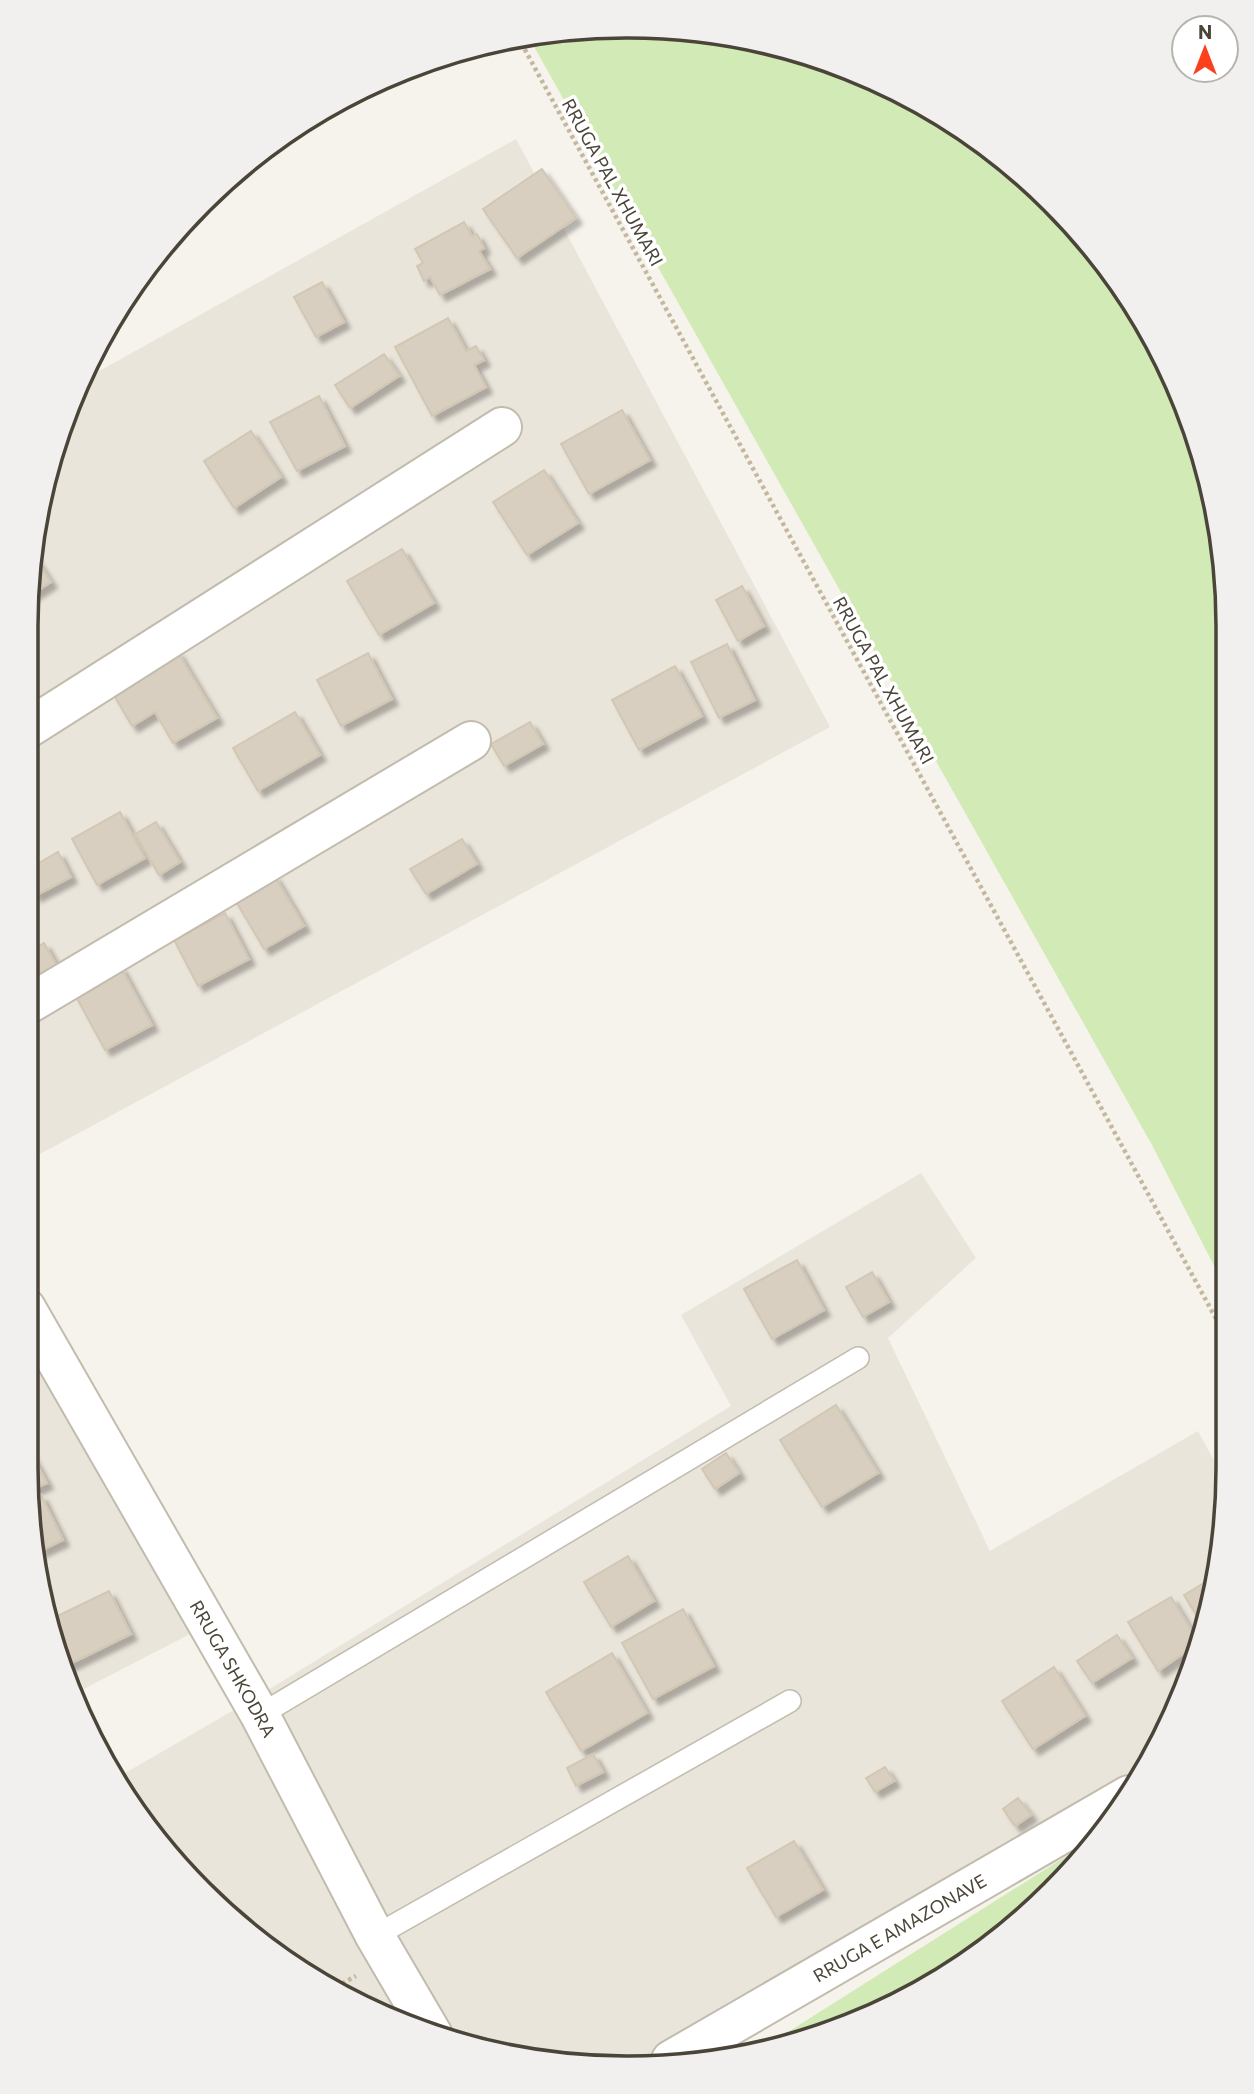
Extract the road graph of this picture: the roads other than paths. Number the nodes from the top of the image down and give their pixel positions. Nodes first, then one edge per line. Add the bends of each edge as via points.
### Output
1 (502, 427) dead end
2 (38, 722) edge
3 (471, 741) dead end
4 (38, 998) edge
5 (38, 1329) edge
6 (858, 1359) dead end
7 (790, 1701) dead end
8 (260, 1715) junction
9 (1106, 1808) edge
10 (375, 1936) junction
11 (423, 2019) edge
12 (685, 2052) edge

1 - 2 street
3 - 4 street
5 - 8 street, RRUGA SHKODRA
6 - 8 lane
7 - 10 lane
8 - 10 street, RRUGA SHKODRA
9 - 12 street, RRUGA E AMAZONAVE
10 - 11 street, RRUGA SHKODRA

